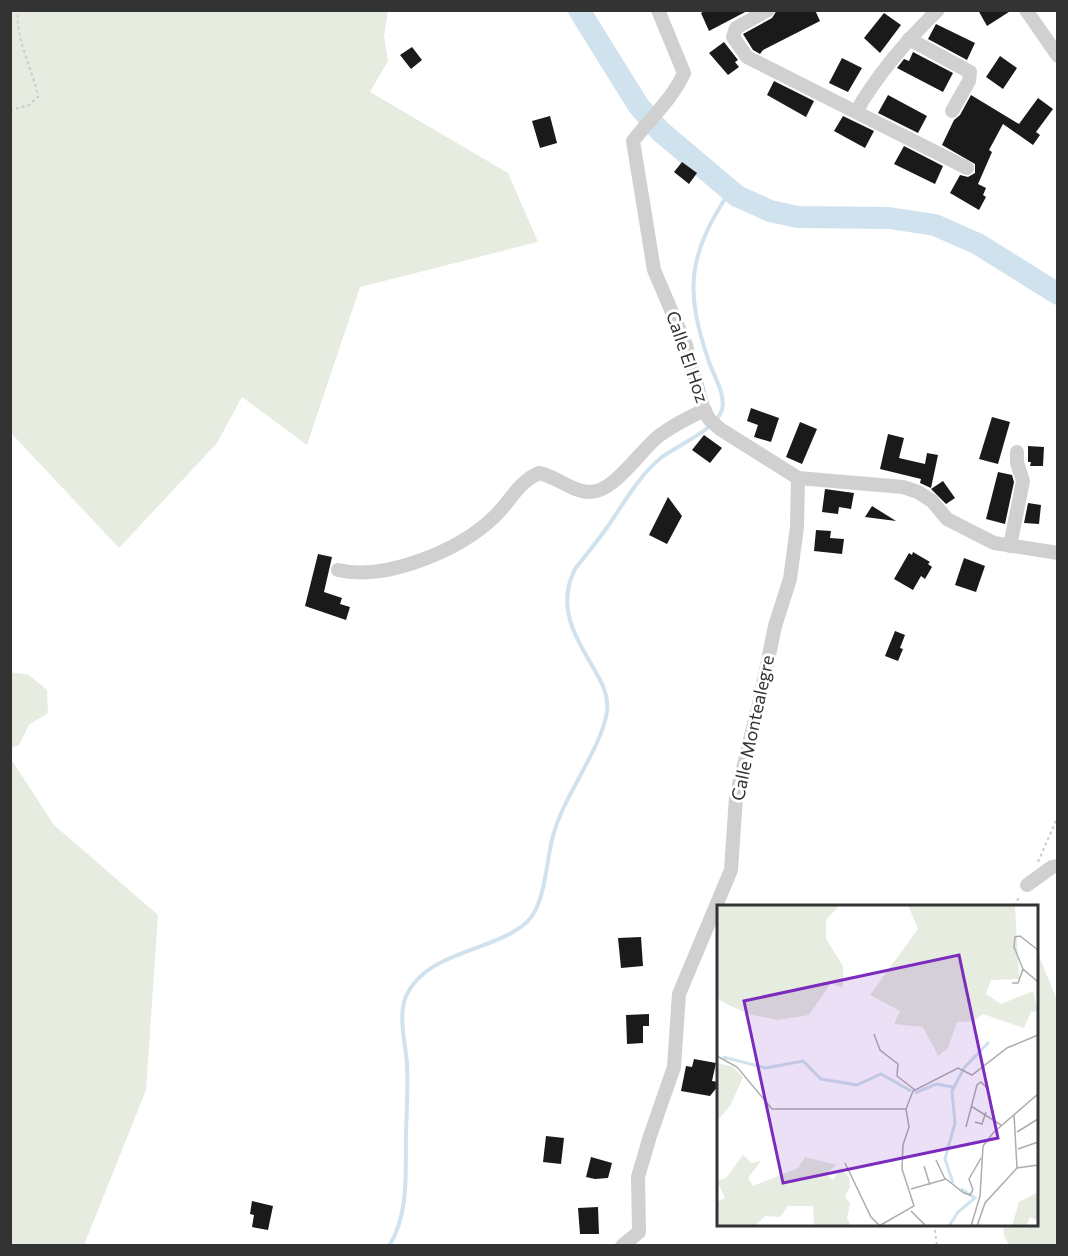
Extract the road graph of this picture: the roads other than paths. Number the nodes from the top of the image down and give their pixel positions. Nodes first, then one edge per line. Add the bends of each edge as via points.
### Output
1 (658, 10) edge
2 (768, 10) edge
3 (938, 10) edge
4 (1026, 10) edge
5 (909, 39) junction
6 (1058, 56) edge
7 (952, 111) dead end
8 (856, 112) junction
9 (967, 168) dead end
10 (707, 414) junction
11 (1017, 452) dead end
12 (798, 478) junction
13 (1010, 546) junction
14 (1058, 553) edge
15 (338, 570) dead end
16 (1058, 866) edge
17 (1027, 885) dead end
18 (622, 1245) edge

1 - 10 street, Calle El Hoz via 684,73 633,141 654,270 686,345
2 - 8 street via 736,28 733,37 747,57
3 - 5 street
4 - 6 street
5 - 7 street via 970,72
5 - 8 street via 871,86
8 - 9 street
10 - 12 street, Calle El Hoz via 720,429
10 - 15 street via 661,435 602,491 588,492 539,473 522,483 494,518 438,555 363,574
11 - 13 street via 1023,481
12 - 13 street, Calle El Hoz via 903,487 932,501 947,519 994,543
12 - 18 street, Calle Montealegre via 790,579 775,626 736,796 731,870 680,994 674,1067 638,1177 639,1232
13 - 14 street, Calle El Hoz
16 - 17 street

